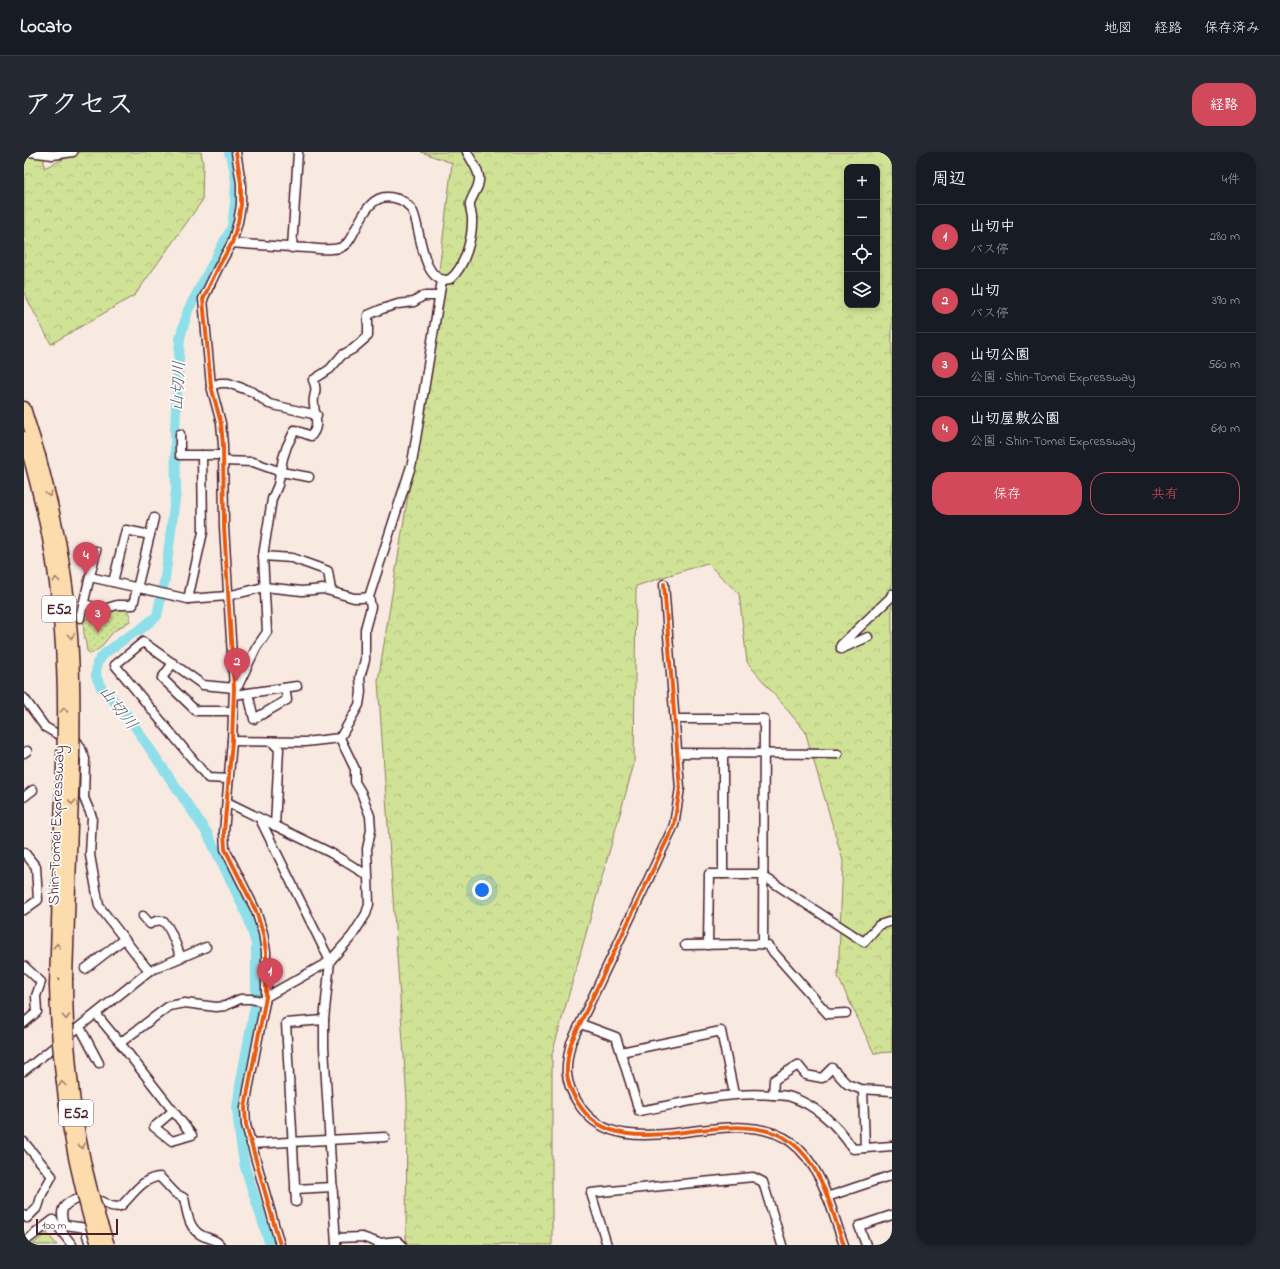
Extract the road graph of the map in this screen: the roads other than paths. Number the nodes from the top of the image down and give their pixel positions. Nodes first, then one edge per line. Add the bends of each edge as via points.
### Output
1 (29, 152) edge
2 (73, 152) edge
3 (236, 152) edge
4 (298, 152) edge
5 (467, 152) edge
6 (232, 243) junction
7 (292, 248) junction
8 (442, 280) junction
9 (439, 296) junction
10 (211, 386) junction
11 (24, 408) edge
12 (317, 415) junction
13 (180, 434) dead end
14 (24, 438) edge
15 (202, 455) junction
16 (35, 457) junction
17 (223, 458) junction
18 (281, 472) junction
19 (309, 477) dead end
20 (154, 518) dead end
21 (150, 535) junction
22 (96, 551) dead end
23 (263, 556) junction
24 (90, 577) junction
25 (113, 582) junction
26 (664, 584) dead end
27 (264, 587) junction
28 (137, 588) junction
29 (331, 590) junction
30 (892, 594) edge
31 (228, 596) junction
32 (370, 597) junction
33 (188, 599) junction
34 (83, 604) junction
35 (80, 618) dead end
36 (868, 637) dead end
37 (173, 663) junction
38 (297, 686) dead end
39 (285, 688) junction
40 (234, 691) junction
41 (248, 693) junction
42 (24, 698) edge
43 (233, 711) junction
44 (675, 719) junction
45 (340, 738) junction
46 (232, 741) junction
47 (272, 742) junction
48 (677, 753) junction
49 (723, 753) junction
50 (763, 753) junction
51 (838, 754) dead end
52 (229, 780) junction
53 (33, 790) dead end
54 (24, 797) edge
55 (227, 802) junction
56 (260, 819) junction
57 (275, 826) junction
58 (24, 852) edge
59 (31, 861) junction
60 (24, 866) edge
61 (723, 874) junction
62 (367, 875) junction
63 (762, 875) junction
64 (24, 910) edge
65 (143, 916) dead end
66 (892, 922) edge
67 (124, 939) junction
68 (763, 944) junction
69 (686, 945) dead end
70 (708, 945) junction
71 (206, 947) dead end
72 (181, 957) junction
73 (330, 961) junction
74 (24, 966) edge
75 (85, 969) dead end
76 (149, 971) junction
77 (61, 982) junction
78 (264, 1000) junction
79 (846, 1013) dead end
80 (96, 1014) junction
81 (324, 1020) junction
82 (24, 1023) edge
83 (581, 1024) junction
84 (80, 1027) junction
85 (120, 1043) junction
86 (621, 1052) junction
87 (99, 1062) dead end
88 (24, 1070) edge
89 (863, 1090) junction
90 (892, 1091) edge
91 (734, 1094) junction
92 (773, 1095) junction
93 (173, 1111) dead end
94 (385, 1137) dead end
95 (330, 1140) junction
96 (24, 1142) edge
97 (293, 1142) junction
98 (251, 1144) junction
99 (892, 1146) edge
100 (865, 1148) junction
101 (892, 1175) edge
102 (333, 1187) junction
103 (295, 1189) junction
104 (827, 1196) junction
105 (296, 1202) dead end
106 (24, 1215) edge
107 (892, 1215) edge
108 (61, 1225) junction
109 (336, 1241) edge
110 (24, 1242) edge
111 (379, 1244) edge
112 (72, 1245) edge
113 (90, 1245) edge
114 (98, 1245) edge
115 (108, 1245) edge
116 (220, 1245) edge
117 (280, 1245) edge
118 (402, 1245) edge
119 (607, 1245) edge
120 (782, 1245) edge
121 (844, 1245) edge
122 (866, 1245) edge

1 - 2 street via 53,155
3 - 6 street via 241,183 241,205
4 - 7 street
5 - 8 street via 479,176 479,186 470,204 472,232 460,268 450,279
6 - 7 street
6 - 10 street via 202,299
7 - 8 street via 333,249 348,243 370,204 378,198 387,196 406,204 413,212 428,268 433,275
8 - 9 street
9 - 12 street via 423,296 414,302 398,304 368,315 368,336 342,355 330,369 313,380 317,388 314,399
9 - 32 street via 412,463
10 - 12 street via 228,383 253,392 269,404
10 - 17 street via 221,423
11 - 16 highway, Shin-Tomei Expressway / E52
12 - 18 street via 314,433 311,436 295,430 287,446
13 - 15 street via 180,456
14 - 16 highway, Shin-Tomei Expressway / E52
15 - 17 street
15 - 33 street via 203,532
16 - 77 highway, Shin-Tomei Expressway / E52, bridge via 55,520 67,594 74,687 68,763
17 - 18 street via 254,462
17 - 31 street
18 - 19 street
18 - 23 street via 272,499
20 - 21 street
21 - 25 street via 126,530
21 - 28 street
22 - 24 street
23 - 27 street
23 - 29 street via 292,558 328,571
24 - 25 street
24 - 34 street
25 - 28 street
26 - 44 street
27 - 29 street via 302,591
27 - 31 street
27 - 40 street via 267,632
28 - 33 street
28 - 34 street via 133,605 117,605 104,609
29 - 32 street via 354,598
30 - 36 street via 841,645 841,649
31 - 33 street
31 - 40 street
32 - 45 street via 371,607 365,629 365,660 360,677 359,705
34 - 35 street
37 - 40 street via 203,685
37 - 43 street via 162,678 196,711
37 - 52 street via 143,642 115,665 208,778
38 - 39 street
39 - 41 street
39 - 41 street via 287,700 254,719
40 - 41 street
40 - 43 street
42 - 67 street via 45,727 76,740 80,746 85,759 84,798 92,817 90,855 99,906
43 - 46 street
44 - 48 street
44 - 50 street via 764,719
45 - 47 street
45 - 62 street via 370,816
46 - 47 street
46 - 52 street
47 - 57 street via 279,749
48 - 49 street
48 - 83 street via 680,788 674,825
49 - 50 street
49 - 61 street
50 - 51 street
50 - 63 street
52 - 55 street
53 - 54 street
55 - 56 street
55 - 78 street via 225,849 256,911 263,933 267,968
56 - 57 street
56 - 73 street
57 - 62 street via 331,853
58 - 59 street
59 - 60 street
59 - 64 street via 36,867 38,900
61 - 63 street
61 - 70 street via 709,874
62 - 73 street via 369,904 366,914 352,936
63 - 66 street via 864,942 879,925
63 - 68 street
65 - 72 street via 150,924 156,920 168,926
67 - 75 street
67 - 76 street
68 - 70 street
68 - 79 street via 768,946 828,1014
69 - 70 street
71 - 72 street
72 - 76 street
73 - 78 street
73 - 81 street
74 - 82 street via 40,982 36,996 37,1012
76 - 80 street
114 -> 77 highway, Shin-Tomei Expressway / E52, bridge via 83,1194 64,1102 57,1028
77 -> 115 highway, Shin-Tomei Expressway / E52, bridge via 81,1144
78 - 85 street via 240,999 216,1007 185,1002 169,1006
78 - 98 street via 246,1108 246,1125
80 - 84 street
80 - 85 street
81 - 95 street
81 - 97 street via 286,1023
83 - 86 street via 616,1038
83 - 104 street via 572,1043 567,1063 568,1079 572,1094 580,1107 600,1126 615,1132 641,1135 736,1127 771,1132 791,1142 810,1161
84 - 87 street
84 - 88 street
85 - 93 street
86 - 91 street via 640,1111
86 - 91 street via 721,1031
89 - 90 street
89 - 92 street via 847,1084 832,1068 822,1078 806,1075 798,1066 774,1080
89 - 100 street
91 - 92 street
92 - 100 street via 789,1096 806,1103 833,1123 852,1149
94 - 95 street
95 - 97 street
95 - 102 street
96 - 106 street via 52,1176 38,1207 27,1218
97 - 98 street
97 - 103 street
98 - 117 street
99 - 100 street
101 - 104 street
102 - 103 street
102 - 109 street
103 - 105 street
104 - 121 street
107 - 122 street via 859,1226
108 - 110 street via 53,1220
108 - 112 street
108 - 113 street via 85,1228
108 - 116 street via 64,1207 77,1199 92,1198 111,1206 121,1206 145,1181 160,1177 175,1193 184,1198 192,1228 201,1235 216,1240
109 - 111 street via 362,1237
111 - 118 street via 398,1241
119 - 120 street via 591,1193 753,1177 763,1182

